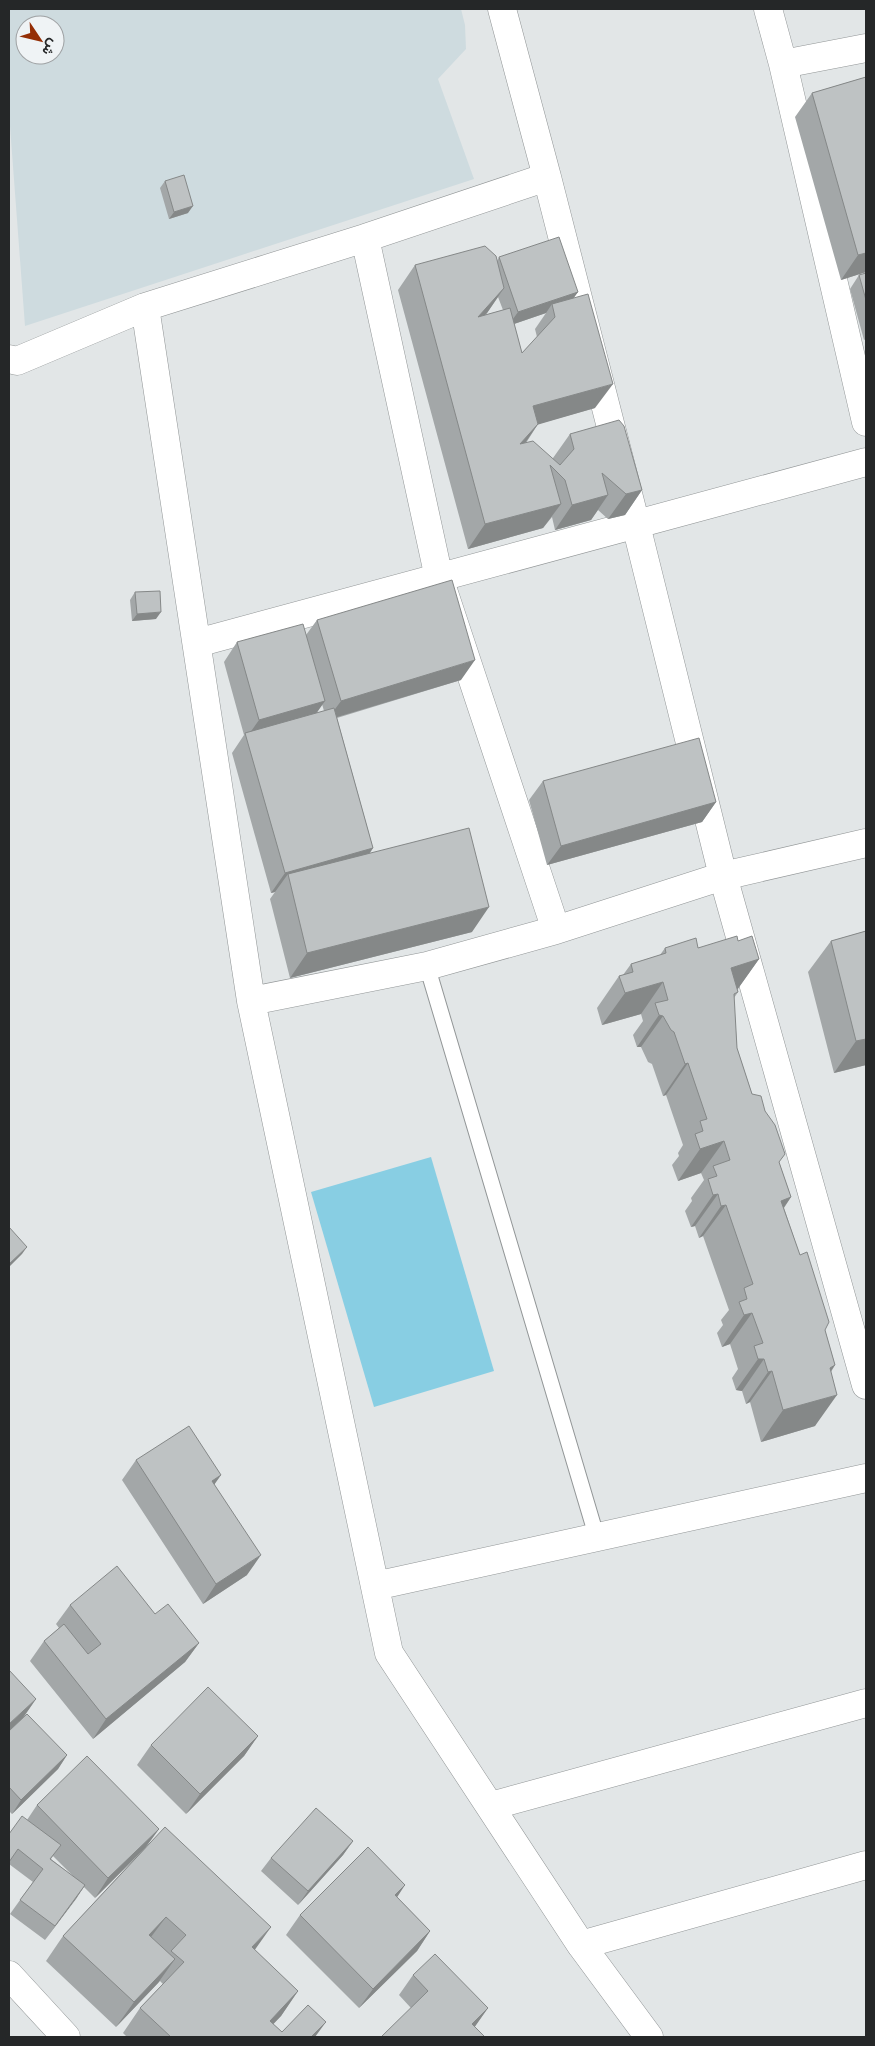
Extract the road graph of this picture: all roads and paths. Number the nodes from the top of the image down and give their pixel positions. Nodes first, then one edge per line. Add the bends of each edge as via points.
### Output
1 (502, 9) edge
2 (768, 9) edge
3 (866, 48) edge
4 (783, 64) junction
5 (547, 177) junction
6 (365, 238) junction
7 (145, 307) junction
8 (9, 360) edge
9 (866, 422) edge
10 (866, 462) edge
11 (636, 525) junction
12 (439, 578) junction
13 (197, 643) junction
14 (866, 843) edge
15 (723, 876) junction
16 (556, 930) junction
17 (427, 966) junction
18 (251, 1001) junction
19 (866, 1385) edge
20 (866, 1478) edge
21 (597, 1538) junction
22 (375, 1586) junction
23 (866, 1703) edge
24 (491, 1806) junction
25 (866, 1865) edge
26 (581, 1945) junction
27 (9, 1975) edge
28 (66, 2037) edge
29 (649, 2037) edge

1 - 5 street
2 - 4 street
3 - 4 street
4 - 9 street
5 - 6 street
5 - 11 street
6 - 7 street
6 - 12 street
7 - 8 street via 17,361
7 - 13 street
10 - 11 street
11 - 12 street
11 - 15 street
12 - 13 street
12 - 16 street
13 - 18 street
14 - 15 street
15 - 16 street
15 - 19 street
16 - 17 street
17 - 18 street
17 - 21 lane
18 - 22 street
20 - 21 street
21 - 22 street
22 - 24 street via 390,1653
23 - 24 street
24 - 26 street
25 - 26 street
26 - 29 street
27 - 28 street

